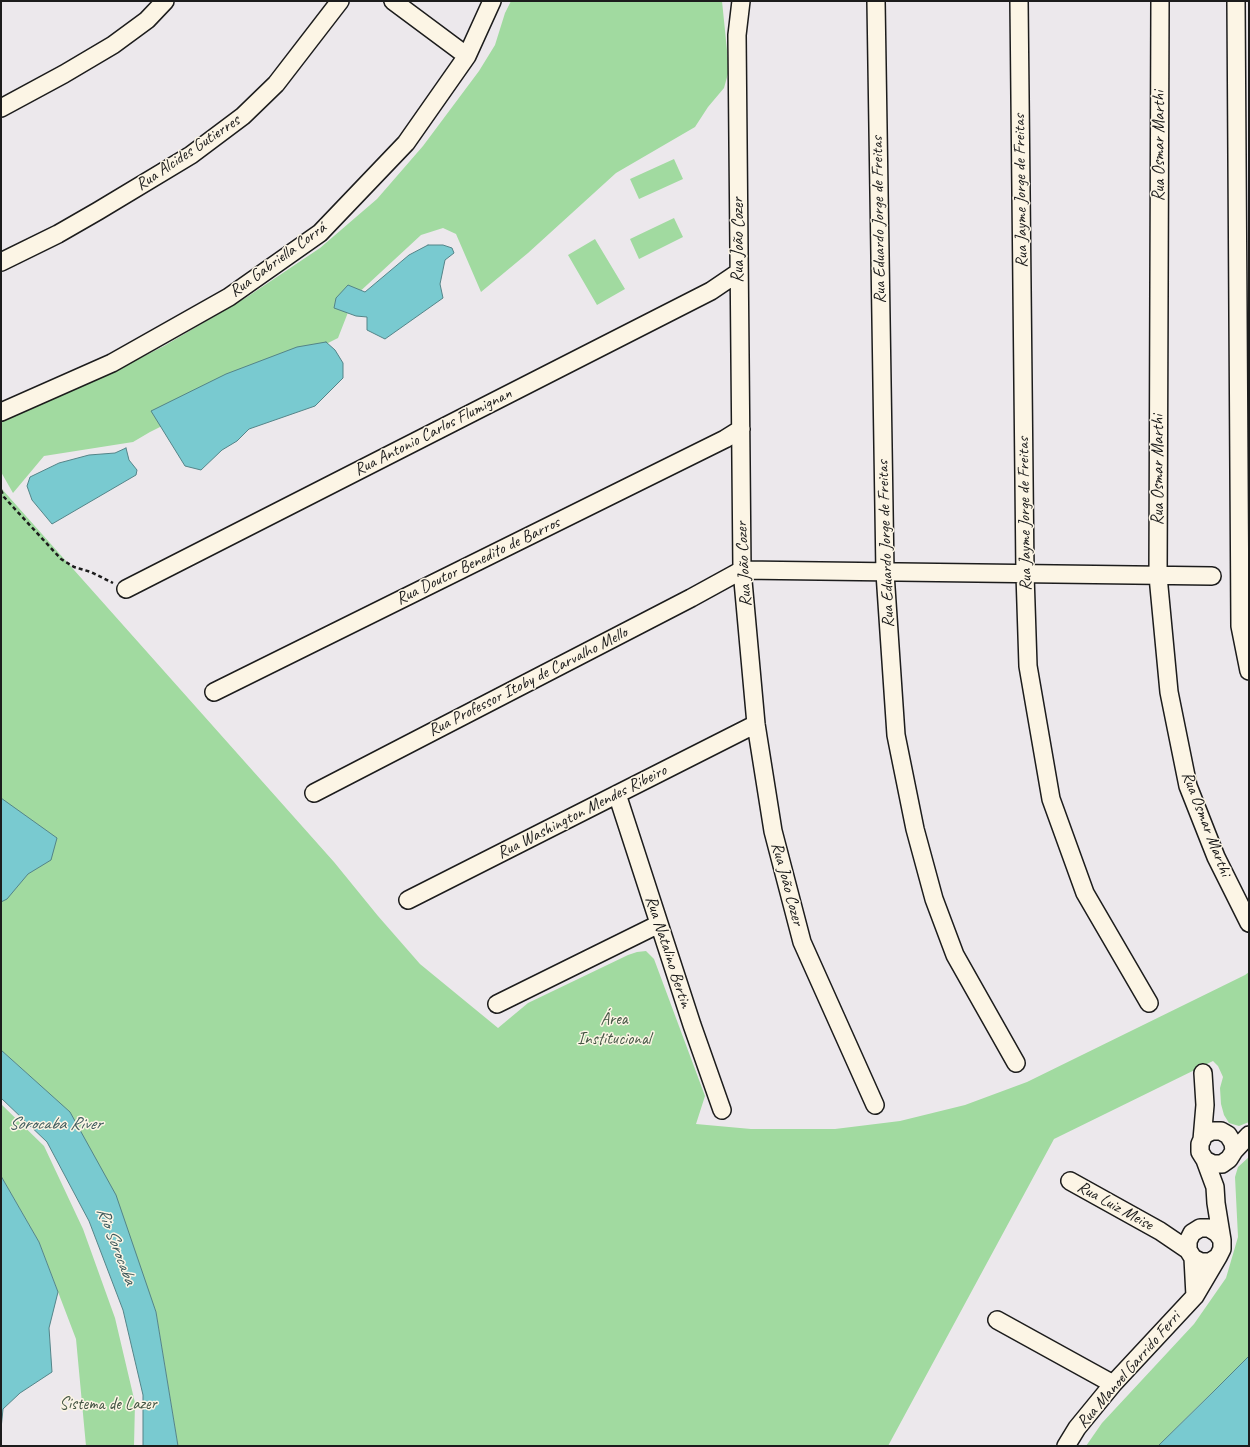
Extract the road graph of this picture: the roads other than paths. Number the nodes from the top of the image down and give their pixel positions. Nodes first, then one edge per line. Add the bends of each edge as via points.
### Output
1 (165, 1) edge
2 (340, 1) edge
3 (393, 1) edge
4 (492, 1) edge
5 (741, 1) edge
6 (876, 1) edge
7 (1019, 1) edge
8 (1160, 1) edge
9 (1236, 1) edge
10 (467, 56) junction
11 (1, 108) edge
12 (1, 262) edge
13 (739, 272) junction
14 (1, 412) edge
15 (741, 428) junction
16 (742, 570) junction
17 (885, 573) junction
18 (1026, 574) junction
19 (1158, 576) junction
20 (1212, 576) dead end
21 (126, 589) road end
22 (1249, 671) edge
23 (214, 692) dead end
24 (756, 724) junction
25 (314, 793) dead end
26 (617, 794) junction
27 (408, 900) dead end
28 (1249, 923) edge
29 (658, 924) junction
30 (1149, 1003) dead end
31 (497, 1004) dead end
32 (1016, 1063) dead end
33 (1203, 1073) dead end
34 (875, 1105) dead end
35 (1205, 1105) junction
36 (722, 1110) dead end
37 (1224, 1133) junction
38 (1249, 1135) edge
39 (1202, 1140) junction
40 (1234, 1152) junction
41 (1205, 1160) junction
42 (1222, 1164) junction
43 (1070, 1181) dead end
44 (1215, 1195) junction
45 (1160, 1231) junction
46 (1196, 1231) junction
47 (1222, 1240) junction
48 (1191, 1254) junction
49 (1218, 1257) junction
50 (1195, 1296) junction
51 (997, 1320) dead end
52 (1113, 1384) junction
53 (1066, 1446) edge

1 - 11 street via 147,20 113,45
2 - 12 street, Rua Alcides Gutierres via 276,84 243,116 191,155 98,212
3 - 10 street
4 - 10 street, Rua Gabriella Corrá
5 - 13 street, Rua João Cozer via 737,34
6 - 17 street, Rua Eduardo Jorge de Freitas
7 - 18 street, Rua Jayme Jorge de Freitas
8 - 19 street, Rua Osmar Marthi
9 - 22 street via 1240,626
10 - 14 street, Rua Gabriella Corrá via 406,143 320,233 229,297 112,363
13 - 15 street, Rua João Cozer
13 - 21 street, Rua Antonio Carlos Flumignan via 711,290
15 - 16 street, Rua João Cozer
15 - 23 street, Rua Doutor Benedito de Barros via 718,442
16 - 17 street
16 - 24 street, Rua João Cozer
16 - 25 street, Rua Professor Itoby de Carvalho Mello
17 - 18 street
17 - 32 street, Rua Eduardo Jorge de Freitas via 896,735 915,829 934,899 955,955
18 - 19 street
18 - 30 street, Rua Jayme Jorge de Freitas via 1028,666 1051,799 1085,893
19 - 20 street
19 - 28 street, Rua Osmar Marthi via 1169,692 1188,786 1216,858
24 - 26 street, Rua Washington Mendes Ribeiro
24 - 34 street, Rua João Cozer via 773,831 802,942
26 - 27 street, Rua Washington Mendes Ribeiro
26 - 29 street, Rua Natalino Bertin
29 - 31 street
29 - 36 street, Rua Natalino Bertin
33 - 35 street, Rua Manoel Garrido Ferri
35 - 37 street, Rua Manoel Garrido Ferri
35 - 39 street, Rua Manoel Garrido Ferri
37 - 38 street
37 - 39 street via 1212,1131
37 - 40 street, Rua Manoel Garrido Ferri via 1233,1142
38 - 40 street
39 - 41 street, Rua Manoel Garrido Ferri via 1200,1152
40 - 42 street, Rua Manoel Garrido Ferri
41 - 42 street via 1213,1164
41 - 44 street, Rua Manoel Garrido Ferri
42 - 44 street, Rua Manoel Garrido Ferri
43 - 45 street, Rua Luiz Meise
44 - 46 street, Rua Manoel Garrido Ferri
44 - 47 street, Rua Manoel Garrido Ferri
45 - 46 street, Rua Luiz Meise
45 - 48 street, Rua Luiz Meise
46 - 47 street via 1209,1228 1217,1232
46 - 48 street, Rua Manoel Garrido Ferri via 1188,1241
47 - 49 street, Rua Manoel Garrido Ferri via 1222,1249
48 - 49 street via 1201,1262 1210,1262
48 - 50 street, Rua Manoel Garrido Ferri
49 - 50 street, Rua Manoel Garrido Ferri
50 - 52 street, Rua Manoel Garrido Ferri
51 - 52 street
52 - 53 street, Rua Manoel Garrido Ferri via 1077,1428

